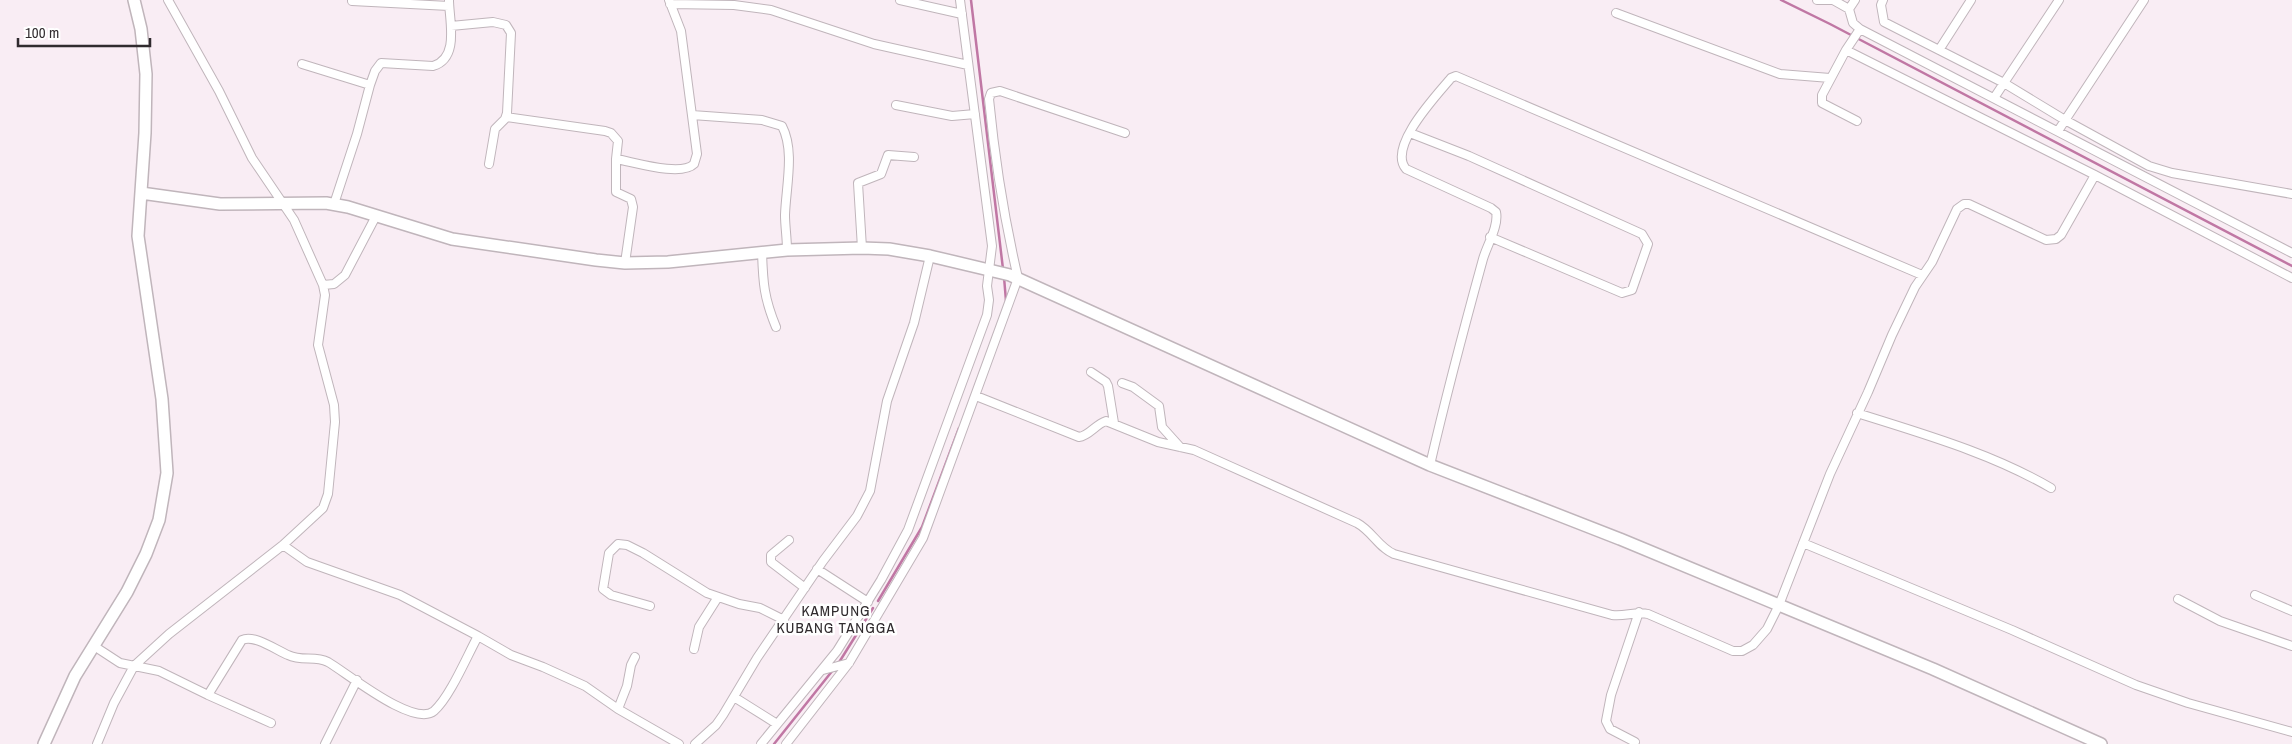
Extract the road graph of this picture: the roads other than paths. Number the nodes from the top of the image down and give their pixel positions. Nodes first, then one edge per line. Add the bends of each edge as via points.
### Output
1 (134, 0) edge
2 (168, 0) edge
3 (900, 0) edge
4 (960, 0) edge
5 (1816, 0) edge
6 (1855, 0) edge
7 (1883, 0) edge
8 (1971, 0) edge
9 (2060, 0) edge
10 (2144, 0) edge
11 (352, 1) edge
12 (670, 2) edge
13 (449, 3) edge
14 (1849, 9) junction
15 (1616, 13) dead end
16 (962, 14) junction
17 (451, 26) junction
18 (1859, 32) junction
19 (1848, 47) junction
20 (1939, 50) junction
21 (302, 64) dead end
22 (968, 65) junction
23 (1830, 78) junction
24 (2004, 83) junction
25 (370, 84) junction
26 (1994, 98) junction
27 (896, 105) dead end
28 (975, 114) junction
29 (692, 115) junction
30 (506, 117) junction
31 (1857, 120) dead end
32 (2065, 120) junction
33 (2058, 131) junction
34 (1125, 133) dead end
35 (1410, 133) junction
36 (914, 157) dead end
37 (616, 159) junction
38 (489, 164) dead end
39 (2095, 175) junction
40 (141, 193) junction
41 (2292, 194) edge
42 (284, 202) junction
43 (334, 204) junction
44 (376, 216) junction
45 (1490, 237) junction
46 (862, 248) junction
47 (787, 250) junction
48 (762, 252) junction
49 (2292, 253) edge
50 (930, 256) junction
51 (625, 263) junction
52 (992, 270) junction
53 (1922, 275) junction
54 (1014, 277) junction
55 (2292, 278) edge
56 (323, 285) junction
57 (776, 327) dead end
58 (1092, 372) dead end
59 (1122, 383) dead end
60 (976, 396) junction
61 (1857, 413) junction
62 (1114, 424) junction
63 (1180, 447) junction
64 (1430, 465) junction
65 (2051, 488) dead end
66 (789, 540) dead end
67 (1803, 543) junction
68 (282, 545) junction
69 (817, 569) junction
70 (805, 588) junction
71 (2255, 595) dead end
72 (718, 598) junction
73 (2178, 599) dead end
74 (868, 602) junction
75 (1779, 605) junction
76 (650, 606) dead end
77 (2292, 611) edge
78 (1639, 612) junction
79 (784, 620) junction
80 (478, 636) junction
81 (94, 646) junction
82 (2292, 646) edge
83 (694, 650) dead end
84 (635, 657) dead end
85 (849, 663) junction
86 (134, 666) junction
87 (825, 669) junction
88 (357, 680) junction
89 (208, 695) junction
90 (734, 697) junction
91 (618, 709) junction
92 (271, 723) dead end
93 (777, 724) junction
94 (54, 725) junction
95 (2292, 732) edge
96 (1635, 742) dead end
97 (44, 744) edge
98 (50, 744) edge
99 (96, 744) edge
100 (325, 744) edge
101 (679, 744) edge
102 (694, 744) edge
103 (761, 744) edge
104 (786, 744) edge
105 (2101, 744) edge

1 - 40 street via 146,74
2 - 42 street via 252,158
3 - 16 street
4 - 16 street
5 - 14 street via 1833,0
6 - 14 street
7 - 20 street via 1880,6 1884,22
8 - 20 street
9 - 24 street
10 - 32 street
11 - 13 street
12 - 22 street via 771,10 874,44
12 - 29 street via 681,31
13 - 17 street
14 - 18 street
15 - 23 street via 1780,74
16 - 22 street
17 - 25 street via 450,43 440,64 381,63
17 - 30 street via 493,22 509,28 511,61
18 - 19 street
18 - 26 street
19 - 23 street
19 - 39 street
20 - 24 street
21 - 25 street
22 - 28 street
23 - 31 street via 1822,103
24 - 26 street
24 - 32 street
25 - 43 street
26 - 33 street
27 - 28 street via 952,116
28 - 52 street via 992,246
29 - 37 street via 697,154 691,167 673,170
29 - 47 street via 762,120 782,126 787,136
30 - 37 street via 611,133 618,141
30 - 38 street via 495,129
32 - 33 street
32 - 41 street via 2159,170
33 - 49 street
34 - 54 street via 1000,91 992,93 989,99 996,170
35 - 45 street via 1400,154 1404,167 1496,212 1497,221
35 - 45 street via 1642,234 1648,244 1632,290 1622,293
35 - 53 street via 1451,78 1459,77
36 - 46 street via 888,154 881,174 858,183
37 - 51 street via 616,192 632,202
39 - 53 street via 2056,239 2046,240 1969,204 1960,206
39 - 55 street
40 - 42 street via 220,204
40 - 81 street via 138,236 162,399 167,474 159,520 146,554
42 - 43 street
42 - 56 street
43 - 44 street
44 - 51 street via 452,239
44 - 56 street via 345,275 334,284
45 - 64 street via 1452,370
46 - 47 street
46 - 50 street
47 - 48 street
48 - 51 street
48 - 57 street via 765,300
50 - 52 street
50 - 69 street via 914,323 888,401 870,491 857,516
52 - 54 street
52 - 74 street via 987,286 987,315 923,491 908,530
53 - 61 street
54 - 60 street
54 - 64 street
56 - 68 street via 325,295 318,346 334,405 335,422 328,494 323,508
58 - 62 street via 1108,386
59 - 63 street via 1132,386 1159,406 1162,427
60 - 62 street via 1079,437 1103,421
60 - 85 street via 923,538
61 - 65 street via 1990,458
61 - 67 street
62 - 63 street via 1158,442
63 - 78 street via 1194,450 1357,523 1391,553 1612,614 1629,616
64 - 75 street
66 - 70 street via 771,555 771,562
67 - 75 street
67 - 95 street via 2136,685
68 - 80 street via 307,562 400,595
68 - 86 street via 169,634
69 - 70 street
69 - 74 street
70 - 79 street
71 - 77 street
72 - 76 street via 643,553 618,544 610,553 603,589 611,595
72 - 79 street via 760,608
72 - 83 street via 699,627
73 - 82 street via 2220,621
74 - 87 street
75 - 78 street via 1760,638 1742,651 1733,651
75 - 105 street
78 - 96 street via 1606,721 1610,728
79 - 90 street
80 - 88 street via 445,696 433,712 426,715 391,704
80 - 91 street via 511,655 584,686
81 - 86 street via 120,663
81 - 94 street via 75,676
84 - 91 street
85 - 87 street
85 - 104 street
86 - 89 street via 164,673
86 - 99 street
87 - 93 street
88 - 89 street via 325,661 295,659 246,638
88 - 100 street
89 - 92 street
90 - 93 street
90 - 102 street via 716,724
91 - 101 street
93 - 103 street
94 - 97 street
94 - 98 street

